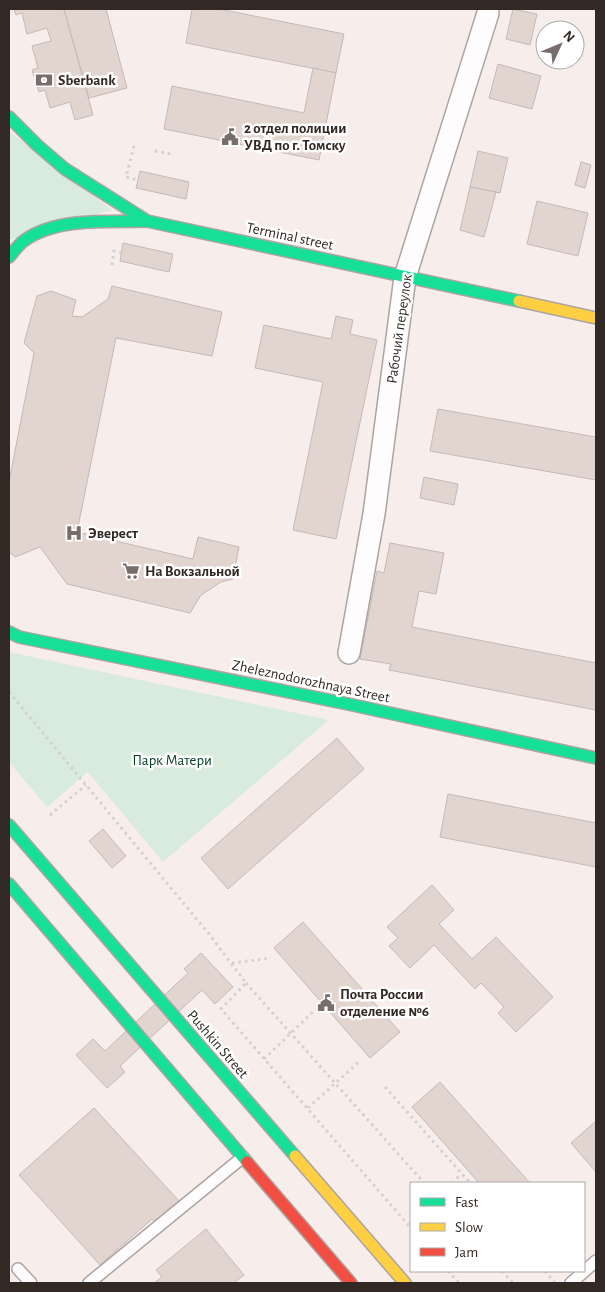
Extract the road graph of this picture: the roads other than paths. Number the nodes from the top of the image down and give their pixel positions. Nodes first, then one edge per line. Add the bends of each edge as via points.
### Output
1 (488, 13) dead end
2 (9, 116) edge
3 (147, 221) junction
4 (9, 257) edge
5 (405, 277) junction
6 (596, 318) edge
7 (12, 636) edge
8 (349, 653) dead end
9 (596, 758) edge
10 (9, 825) edge
11 (9, 884) edge
12 (242, 1156) junction
13 (596, 1261) edge
14 (18, 1270) dead end
15 (585, 1271) edge
16 (584, 1272) edge
17 (30, 1283) edge
18 (89, 1283) edge
19 (351, 1283) edge
20 (405, 1283) edge
21 (571, 1283) edge

1 - 5 street, Рабочий переулок
2 - 3 main road, Terminal street via 65,169
3 - 4 main road via 77,223 49,229 25,240
3 - 5 main road, Terminal street
5 - 6 main road, Terminal street
5 - 8 street, Рабочий переулок via 374,514
7 - 9 main road, Zheleznodorozhnaya Street
10 - 20 main road, Pushkin Street
11 - 12 main road
12 - 18 lane
12 - 19 main road
13 - 15 lane
14 - 17 lane
16 - 21 lane

